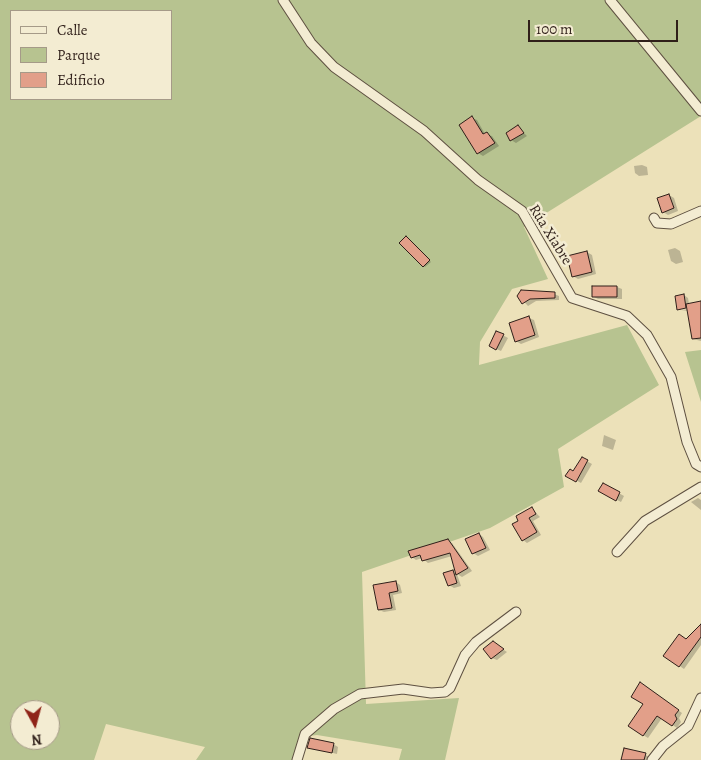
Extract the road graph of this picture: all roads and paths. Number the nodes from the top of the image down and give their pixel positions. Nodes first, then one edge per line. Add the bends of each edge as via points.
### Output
1 (283, 0) edge
2 (610, 0) edge
3 (701, 111) edge
4 (701, 211) edge
5 (654, 218) dead end
6 (701, 467) edge
7 (701, 487) edge
8 (617, 552) dead end
9 (516, 612) dead end
10 (701, 698) edge
11 (297, 760) edge
12 (652, 760) edge

1 - 6 street, Rúa Xiabre via 311,43 334,67 424,131 478,180 522,211 572,298 627,316 647,335 671,377 687,442 696,464
2 - 3 street
4 - 5 street via 670,224 657,223
7 - 8 street via 645,521
9 - 11 street via 476,642 445,692 403,689 360,694 334,709 305,734
10 - 12 street via 688,726 663,746

